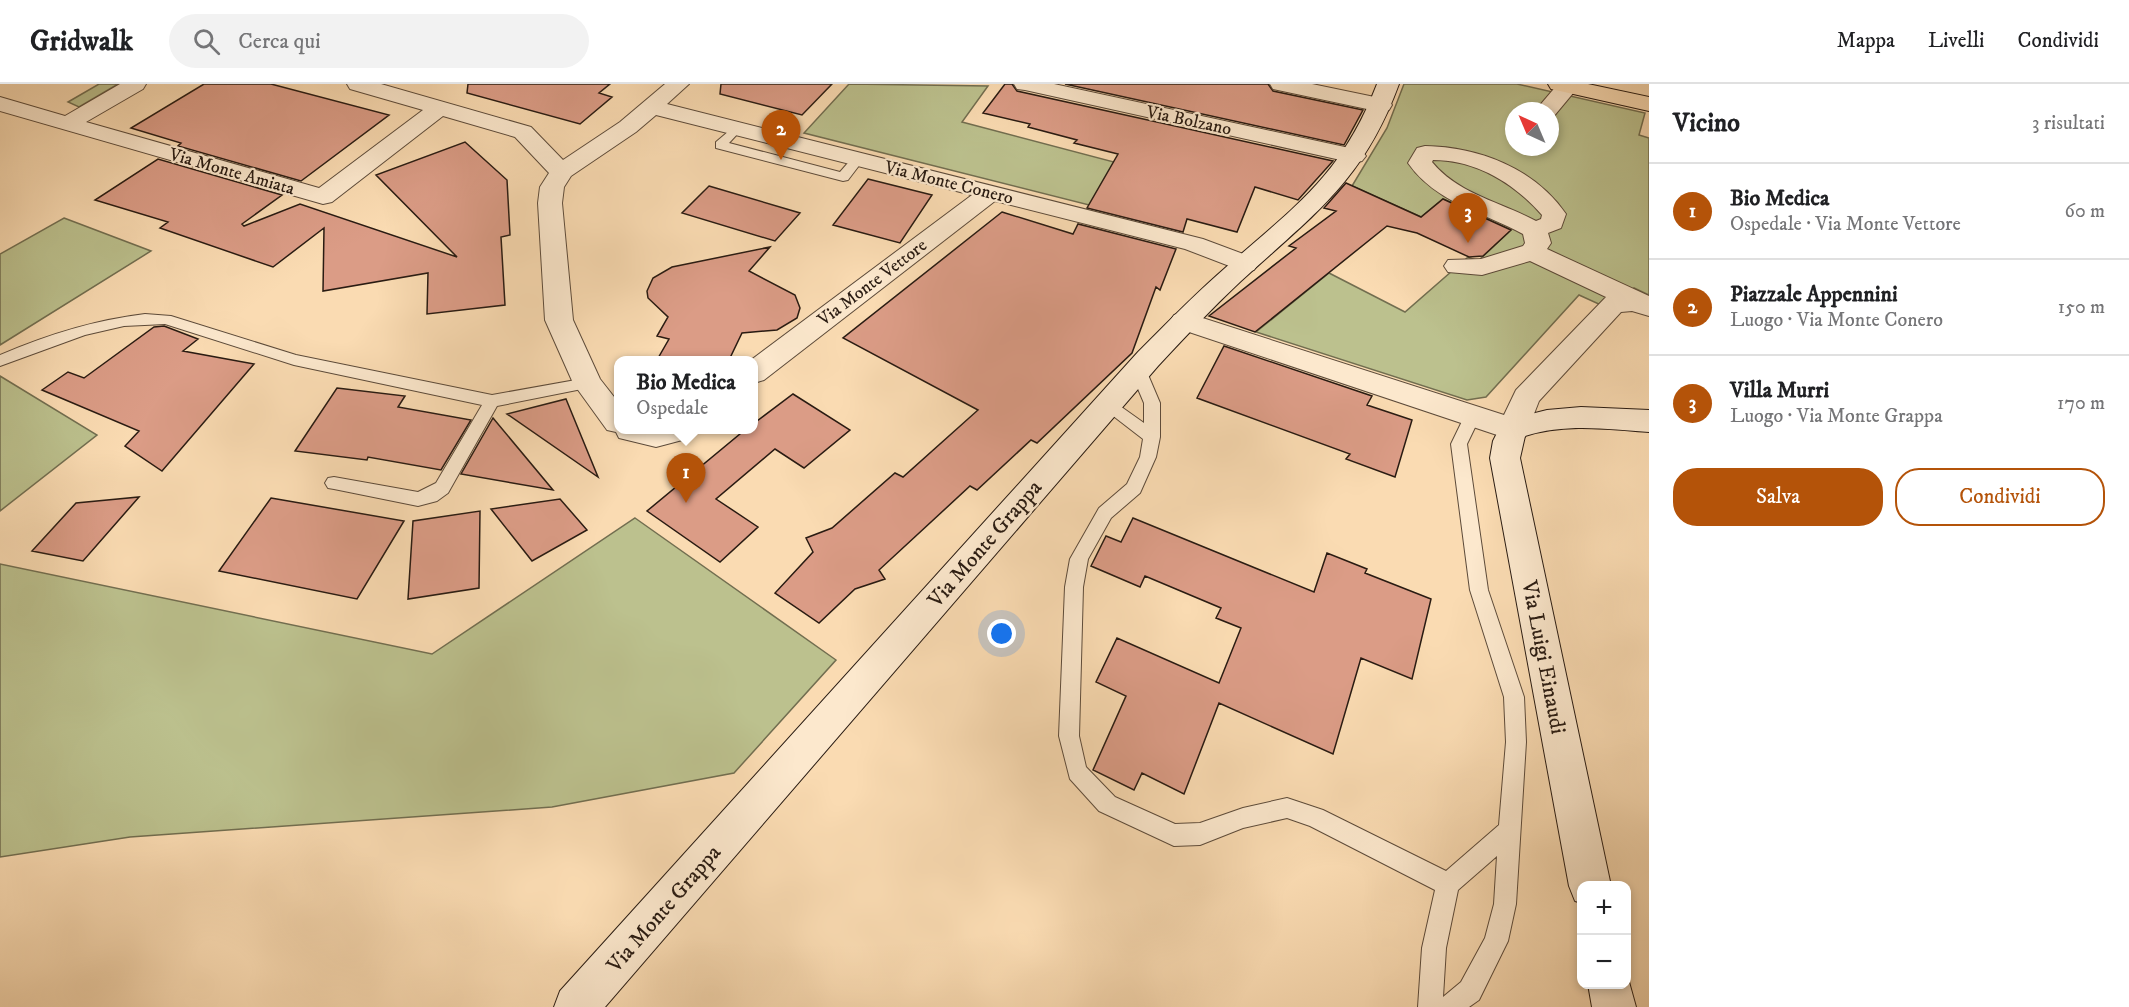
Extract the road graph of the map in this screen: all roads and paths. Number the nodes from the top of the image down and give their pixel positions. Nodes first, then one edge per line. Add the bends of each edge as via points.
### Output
1 (135, 84) edge
2 (358, 84) edge
3 (678, 84) edge
4 (1025, 84) edge
5 (1281, 84) edge
6 (1563, 85) edge
7 (1385, 94) edge
8 (1552, 102) edge
9 (0, 104) edge
10 (1649, 104) edge
11 (652, 107) junction
12 (439, 108) junction
13 (68, 123) junction
14 (523, 132) junction
15 (596, 148) junction
16 (1354, 156) junction
17 (562, 171) junction
18 (990, 193) junction
19 (1533, 241) junction
20 (1245, 264) junction
21 (1457, 266) dead end
22 (1647, 306) edge
23 (1184, 321) junction
24 (0, 361) edge
25 (758, 369) edge
26 (1138, 370) junction
27 (587, 383) junction
28 (492, 401) junction
29 (1107, 405) junction
30 (1473, 415) junction
31 (614, 417) edge
32 (1649, 421) edge
33 (1514, 429) junction
34 (1152, 437) junction
35 (334, 483) dead end
36 (1510, 830) junction
37 (1589, 881) edge
38 (1448, 884) junction
39 (1611, 989) edge
40 (1473, 999) edge
41 (576, 1007) edge
42 (1430, 1007) edge
43 (1449, 1007) edge
44 (1614, 1007) edge

1 - 13 street
2 - 12 street
3 - 11 street
4 - 16 street, Via Bolzano
5 - 7 street
6 - 8 street
6 - 10 main road
7 - 16 street, Via Monte Grappa
9 - 13 street, Via Monte Amiata
11 - 15 street
11 - 18 street, Via Monte Conero
12 - 13 street, Via Monte Amiata via 323,197
12 - 14 street
14 - 15 street
14 - 17 street
15 - 17 street
16 - 20 street, Via Monte Grappa via 1324,196
17 - 27 street via 552,187 550,203 559,320
18 - 20 street, Via Monte Conero via 1194,244
18 - 25 street, Via Monte Vettore
19 - 19 street via 1445,189 1420,163 1425,153 1501,160 1554,214 1552,223
19 - 21 street via 1482,267
19 - 22 street
20 - 23 street, Via Monte Grappa
22 - 33 street, Via Luigi Einaudi via 1613,304 1526,397
23 - 26 street, Via Monte Grappa
23 - 30 street
24 - 28 lane via 23,350 98,328 145,319 166,320 294,360
26 - 29 street, Via Monte Grappa
26 - 34 lane via 1152,403
27 - 28 lane
27 - 31 street
28 - 35 lane via 442,488 431,496 418,499
29 - 34 lane
29 - 41 street, Via Monte Grappa
30 - 33 street
30 - 36 lane via 1459,444 1479,590 1514,697 1516,742
32 - 33 street via 1569,417
33 - 37 street, Via Luigi Einaudi via 1505,458
34 - 38 lane via 1134,488 1105,513 1079,559 1074,587 1069,735 1077,772 1107,804 1174,835 1200,834 1243,818 1287,808 1315,817
36 - 38 lane
36 - 40 lane via 1505,904 1497,941
38 - 42 lane via 1434,948
39 - 44 street
40 - 43 lane

